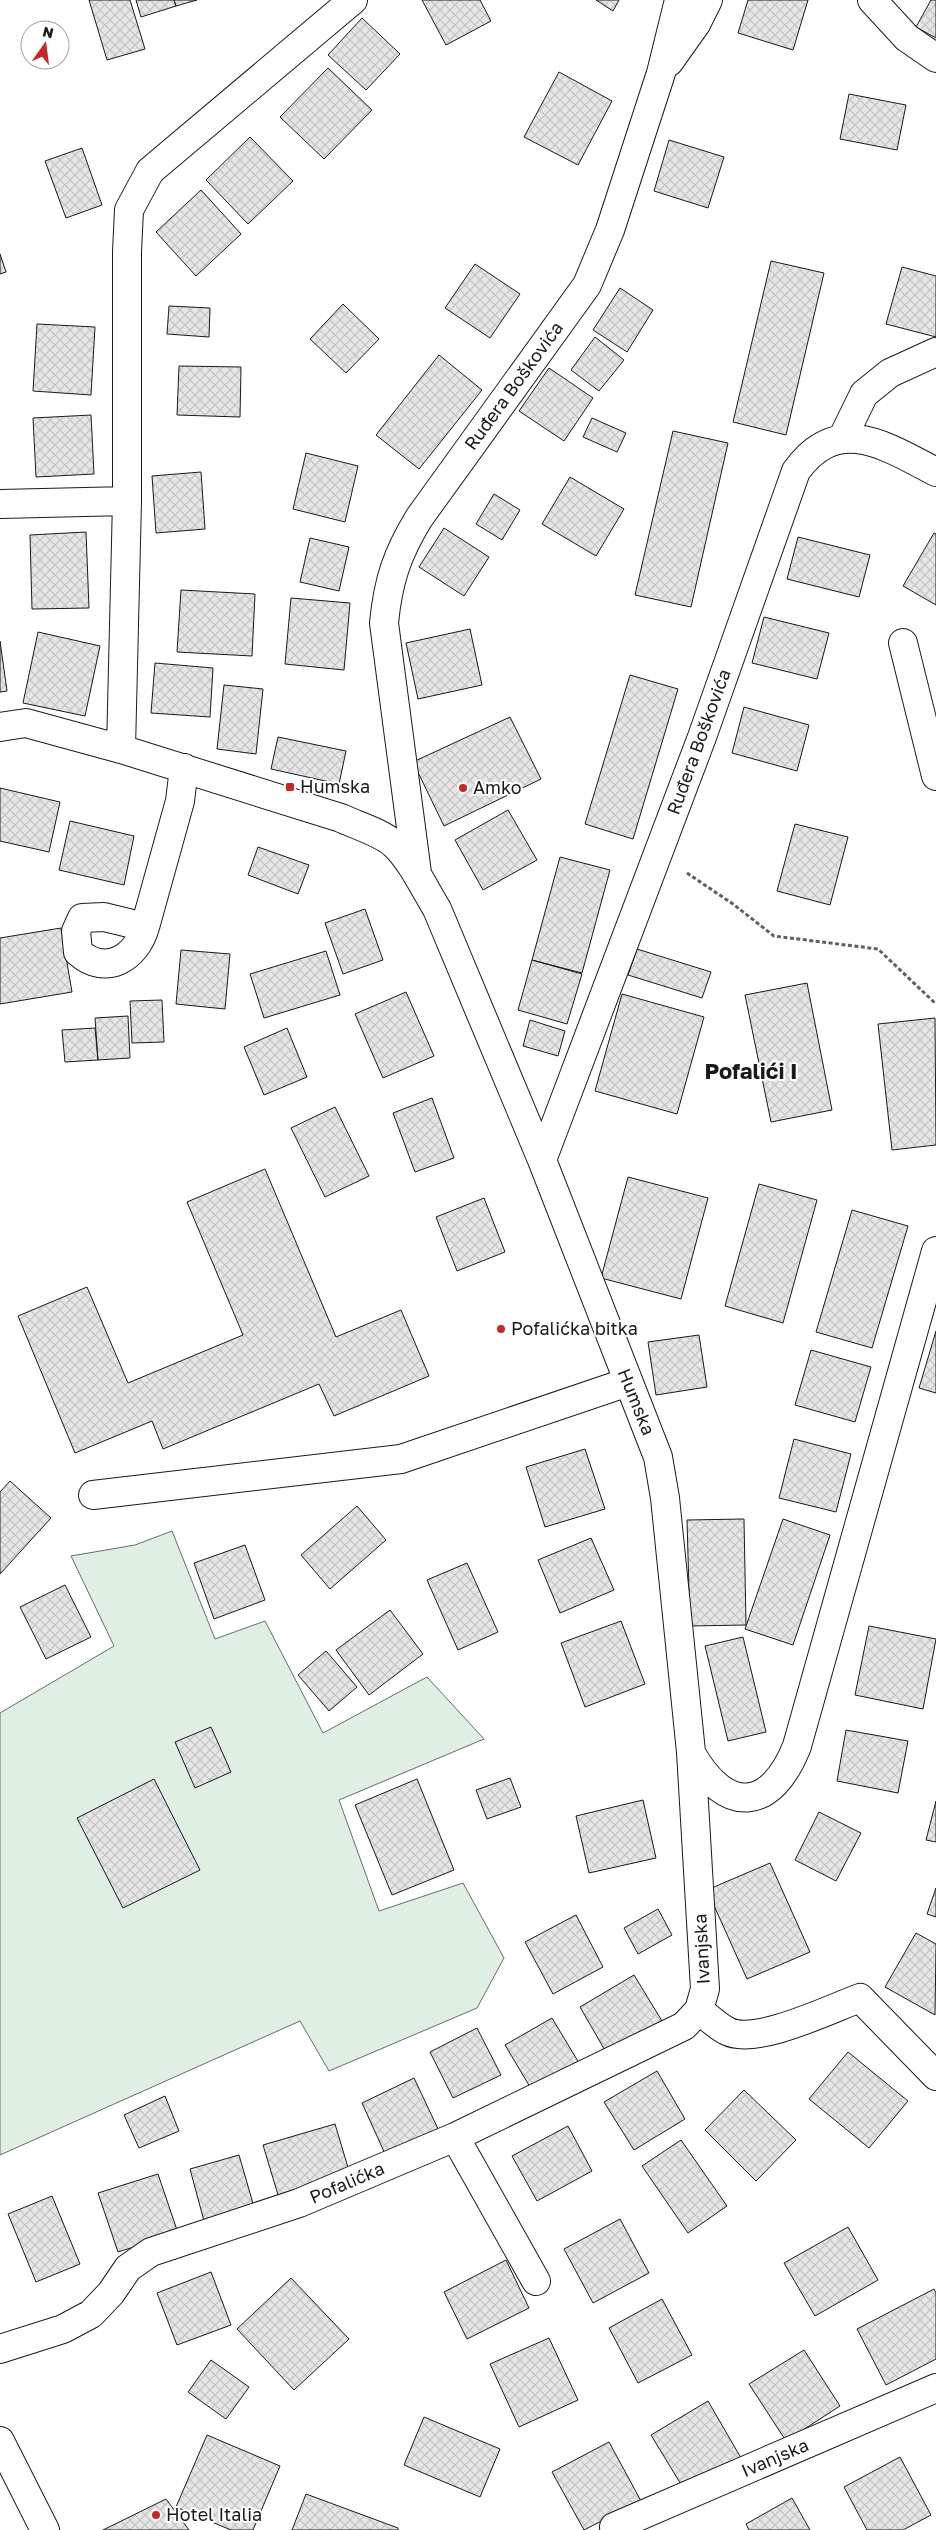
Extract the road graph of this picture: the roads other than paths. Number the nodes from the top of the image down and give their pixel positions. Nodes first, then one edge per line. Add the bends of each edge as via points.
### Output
1 (353, 0) edge
2 (680, 0) edge
3 (708, 0) edge
4 (872, 0) edge
5 (936, 58) edge
6 (661, 73) junction
7 (936, 352) edge
8 (842, 439) junction
9 (936, 472) edge
10 (127, 501) junction
11 (0, 504) edge
12 (903, 643) dead end
13 (0, 727) edge
14 (121, 749) junction
15 (184, 768) junction
16 (936, 776) edge
17 (417, 875) junction
18 (145, 927) dead end
19 (542, 1160) junction
20 (936, 1251) edge
21 (628, 1382) junction
22 (93, 1495) dead end
23 (691, 1752) junction
24 (699, 2010) junction
25 (935, 2071) edge
26 (455, 2137) junction
27 (536, 2281) dead end
28 (0, 2349) edge
29 (936, 2388) edge
30 (0, 2441) edge
31 (614, 2527) dead end
32 (45, 2530) edge

1 - 10 street via 150,171 130,210 127,252
2 - 6 street, Ruđera Boškovića
3 - 6 street, Ruđera Boškovića via 696,24
4 - 5 street via 907,38
6 - 17 street, Ruđera Boškovića via 605,246 587,285 419,518 393,568 384,623
7 - 8 street via 890,373 864,394
8 - 9 street, Ruđera Boškovića via 868,440
8 - 19 street, Ruđera Boškovića via 808,454 796,471 702,737
10 - 11 street
10 - 14 street
12 - 16 street
13 - 14 street, Humska via 26,724
14 - 15 street, Humska
15 - 17 street, Humska via 342,818 374,832 394,844
15 - 18 street via 180,800
17 - 19 street, Humska via 437,909
19 - 21 street, Humska
20 - 23 street, Humska via 789,1766 776,1785 758,1795 738,1798 719,1789 704,1775
21 - 22 street via 401,1459
21 - 23 street, Humska via 658,1457
23 - 24 street, Ivanjska via 705,1989
24 - 25 street, Ivanjska via 727,2032 744,2036 765,2034 860,1998
24 - 26 street, Pofalićka via 684,2026
26 - 27 street
26 - 28 street, Pofalićka via 300,2203 151,2252 128,2268 91,2314 63,2329
29 - 31 street, Ivanjska
30 - 32 street

